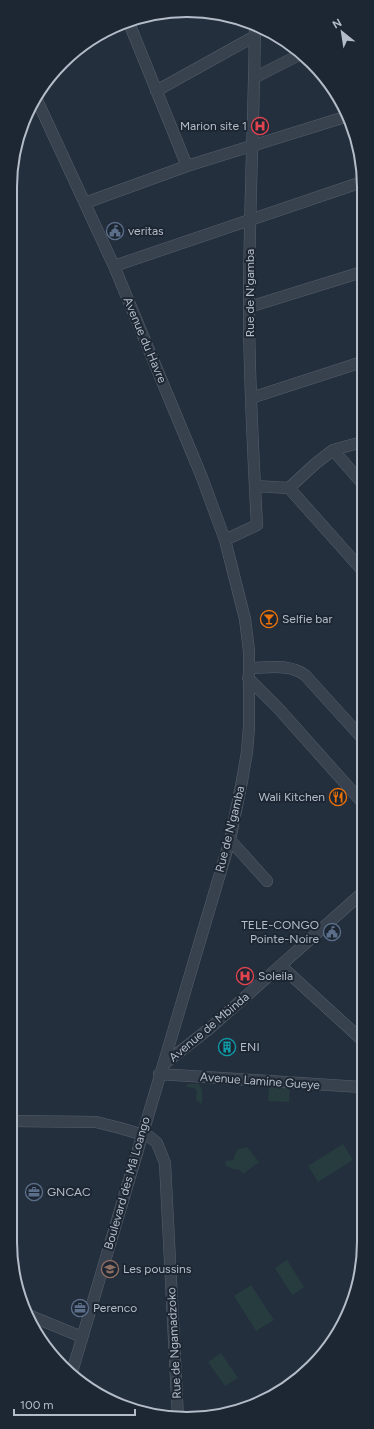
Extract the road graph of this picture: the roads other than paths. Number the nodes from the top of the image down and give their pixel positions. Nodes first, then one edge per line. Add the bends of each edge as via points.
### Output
1 (130, 27) edge
2 (255, 32) edge
3 (255, 36) junction
4 (296, 57) edge
5 (254, 78) junction
6 (156, 91) junction
7 (39, 104) edge
8 (342, 118) edge
9 (252, 145) junction
10 (187, 166) junction
11 (357, 184) edge
12 (85, 203) junction
13 (250, 221) junction
14 (114, 266) junction
15 (357, 274) edge
16 (249, 307) junction
17 (357, 364) edge
18 (250, 398) junction
19 (357, 443) edge
20 (333, 450) junction
21 (357, 477) edge
22 (255, 486) junction
23 (289, 488) junction
24 (225, 540) junction
25 (357, 564) edge
26 (237, 588) joint
27 (249, 673) junction
28 (357, 732) edge
29 (357, 797) edge
30 (230, 840) junction
31 (267, 881) dead end
32 (357, 898) edge
33 (281, 966) junction
34 (357, 1035) edge
35 (162, 1069) junction
36 (357, 1088) edge
37 (17, 1121) edge
38 (142, 1134) junction
39 (35, 1318) edge
40 (82, 1337) junction
41 (73, 1368) edge
42 (178, 1412) edge

1 - 6 street
2 - 3 street, Rue de N'gamba
3 - 5 street, Rue de N'gamba
3 - 6 street
4 - 5 street
5 - 9 street, Rue de N'gamba
6 - 10 street
7 - 12 street, Avenue du Havre
8 - 9 street
9 - 10 street
9 - 13 street, Rue de N'gamba
10 - 12 street
11 - 13 street
12 - 14 street, Avenue du Havre
13 - 14 street
13 - 16 street, Rue de N'gamba
14 - 24 street, Avenue du Havre via 201,475
15 - 16 street
16 - 18 street, Rue de N'gamba
17 - 18 street
18 - 22 street, Rue de N'gamba
19 - 20 street
20 - 21 street
20 - 23 street
22 - 23 street
22 - 24 street, Rue de N'gamba via 257,525
23 - 25 street
24 - 26 street, Avenue du Havre
26 - 27 street, Rue de N'gamba via 245,619
27 - 28 street via 278,667 298,670
27 - 29 street
27 - 30 street, Rue de N'gamba via 247,752
30 - 31 street
30 - 35 street, Rue de N'gamba
32 - 33 street, Avenue de Mbinda
33 - 34 street
33 - 35 street, Avenue de Mbinda
35 - 36 street, Avenue Lamine Gueye
35 - 38 street, Boulevard des Mâ Loango
37 - 38 street via 96,1122
38 - 40 street, Boulevard des Mâ Loango
38 - 42 street, Rue de Ngamadzoko via 157,1143 165,1163
39 - 40 street
40 - 41 street, Boulevard des Mâ Loango

